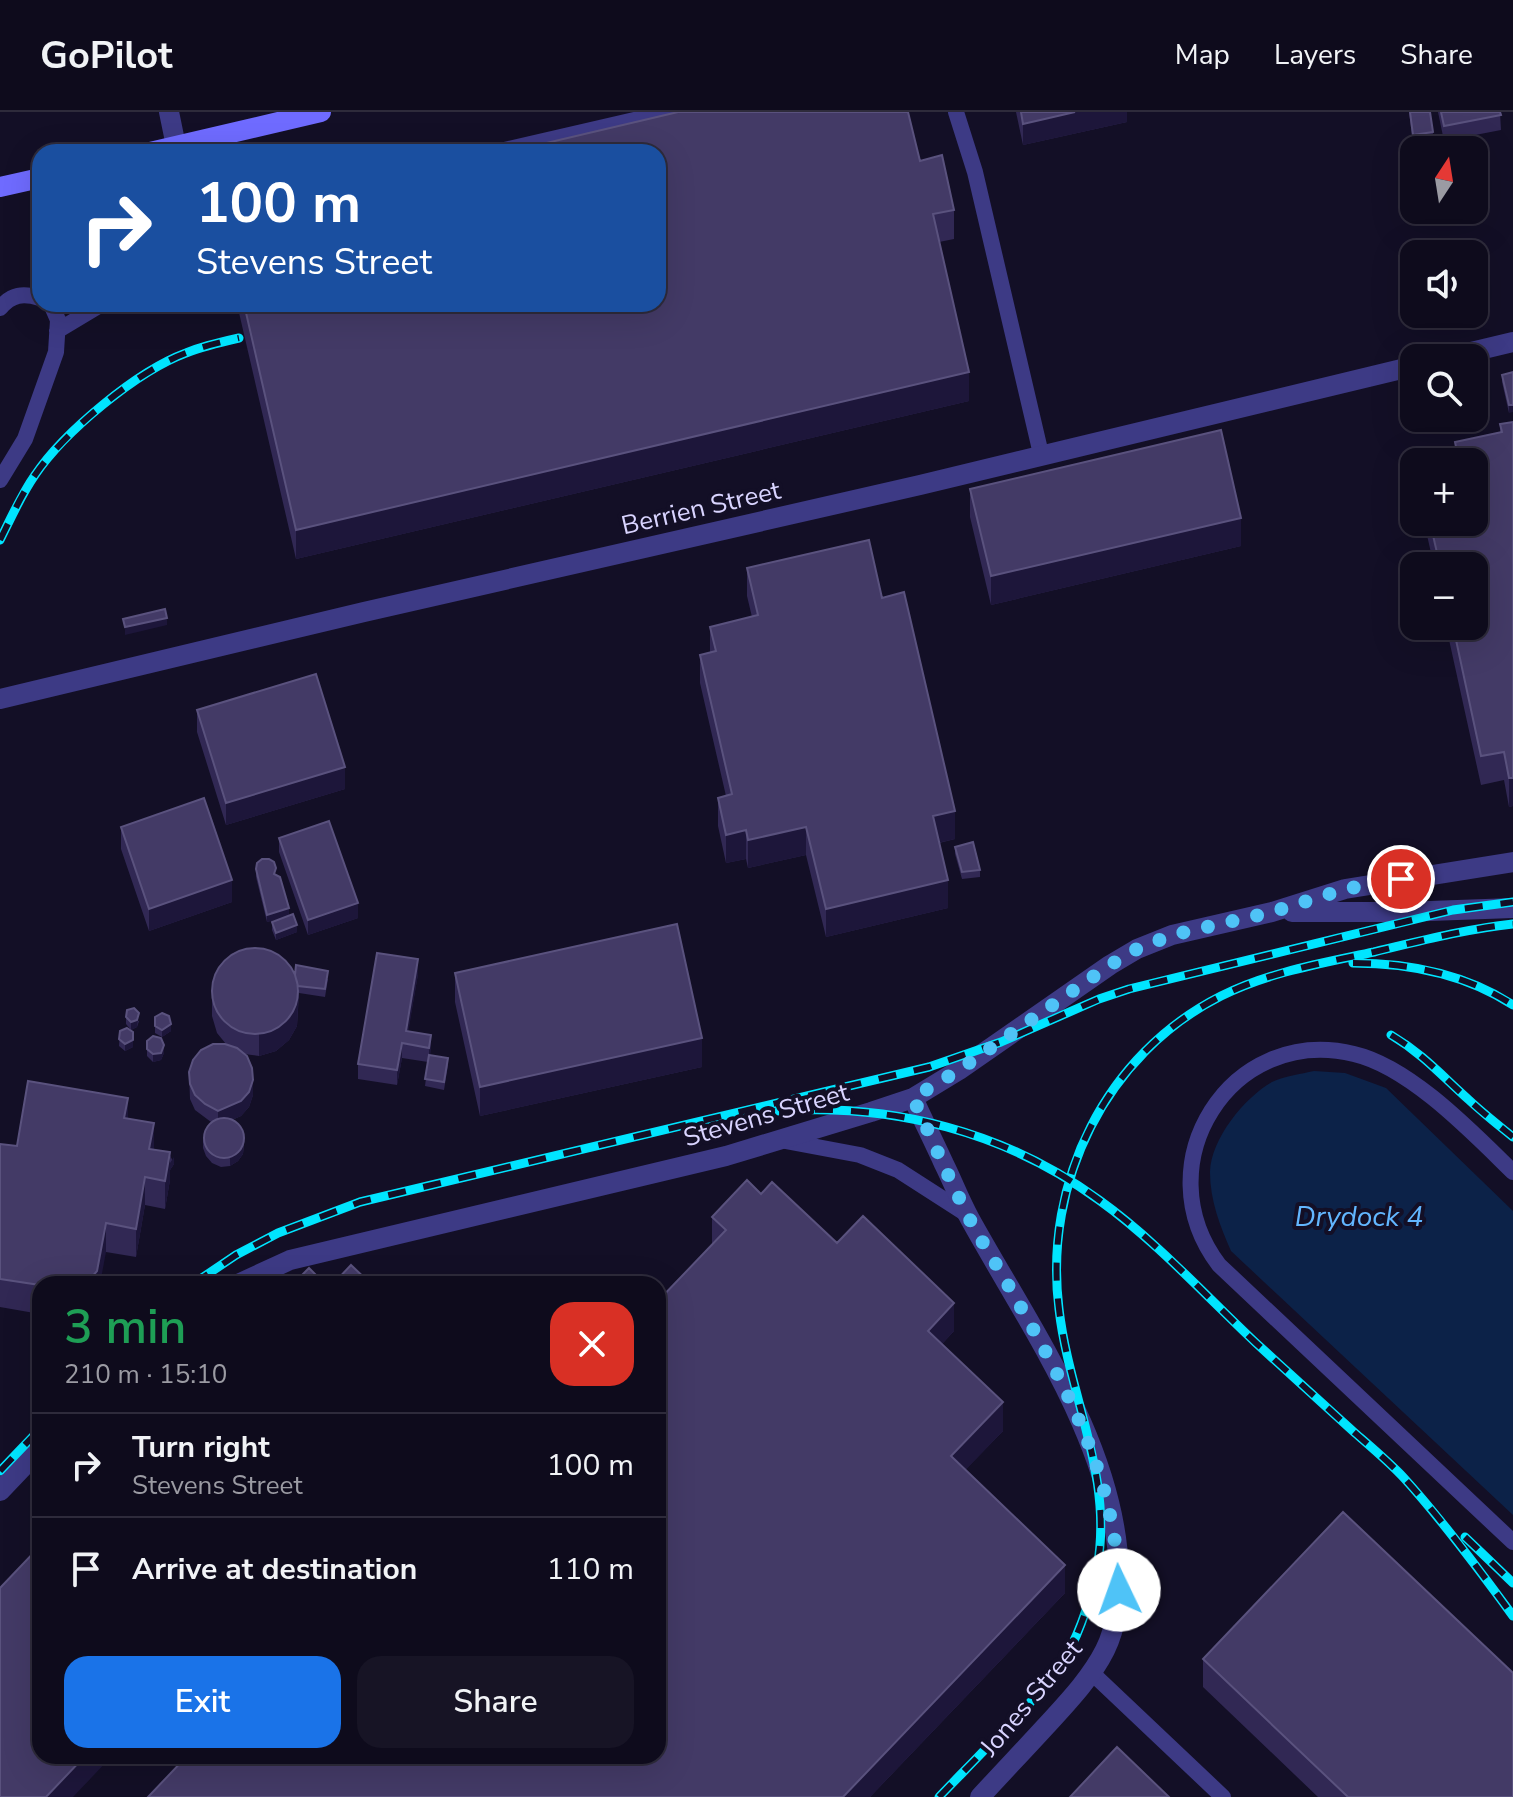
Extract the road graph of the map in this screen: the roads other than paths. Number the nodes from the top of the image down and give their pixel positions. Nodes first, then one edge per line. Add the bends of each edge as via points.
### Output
1 (169, 112) edge
2 (321, 112) edge
3 (669, 112) edge
4 (956, 112) edge
5 (176, 144) edge
6 (185, 144) edge
7 (531, 144) edge
8 (32, 180) edge
9 (0, 187) edge
10 (32, 296) edge
11 (0, 308) edge
12 (54, 312) edge
13 (89, 312) edge
14 (57, 331) junction
15 (1513, 342) edge
16 (1488, 348) edge
17 (1400, 369) edge
18 (1041, 454) junction
19 (0, 480) edge
20 (0, 699) edge
21 (1513, 862) edge
22 (1513, 908) edge
23 (1272, 912) junction
24 (913, 1098) junction
25 (779, 1140) junction
26 (1481, 1141) junction
27 (1513, 1163) edge
28 (1513, 1172) edge
29 (968, 1215) junction
30 (255, 1276) edge
31 (32, 1457) edge
32 (0, 1491) edge
33 (1513, 1542) edge
34 (1092, 1673) junction
35 (980, 1797) edge
36 (1223, 1797) edge

1 - 5 street
2 - 6 main road
3 - 7 lane
4 - 18 lane
8 - 9 main road
10 - 11 lane via 8,299
12 - 14 lane
13 - 14 lane
14 - 19 lane via 56,352 25,439
15 - 16 street
17 - 18 street, Berrien Street
18 - 20 street, Berrien Street
21 - 23 street, Stevens Street via 1345,889
22 - 23 street, Stevens Street
23 - 24 street, Stevens Street via 1172,935 1137,949
24 - 25 street, Stevens Street
24 - 29 street, Jones Street
25 - 29 lane via 860,1155 898,1170
25 - 30 street, Stevens Street via 290,1260
26 - 27 lane
26 - 28 lane
26 - 33 lane via 1387,1066 1350,1053 1299,1052 1255,1069 1220,1099 1202,1126 1192,1157 1191,1196 1199,1231 1219,1265
29 - 34 street, Jones Street via 1069,1396 1108,1498 1119,1590 1112,1632
31 - 32 street
34 - 35 street, Jones Street
34 - 36 lane

